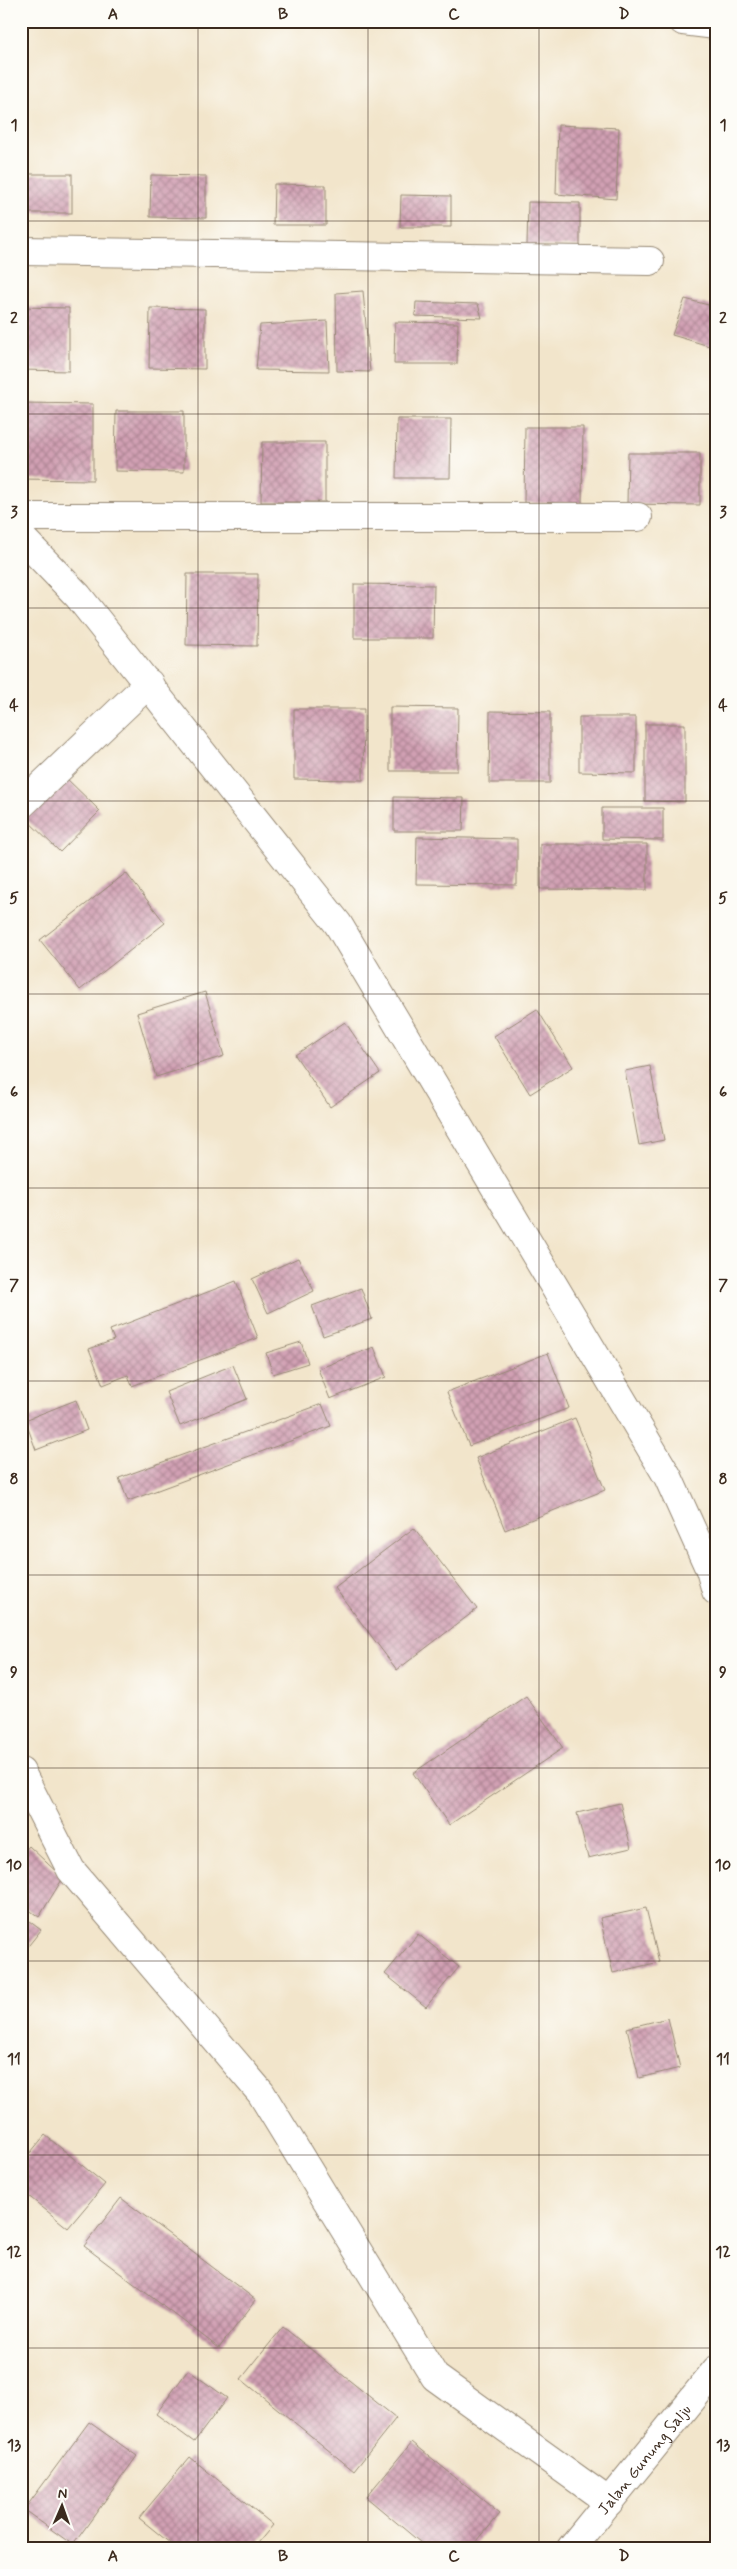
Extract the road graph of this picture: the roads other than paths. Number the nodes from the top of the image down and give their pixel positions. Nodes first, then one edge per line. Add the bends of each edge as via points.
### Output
1 (683, 21) edge
2 (716, 25) edge
3 (21, 251) edge
4 (650, 261) dead end
5 (21, 517) edge
6 (638, 518) dead end
7 (21, 536) edge
8 (149, 683) junction
9 (21, 805) edge
10 (716, 1591) edge
11 (21, 1772) edge
12 (716, 2370) edge
13 (609, 2502) junction
14 (572, 2548) edge

1 - 2 street
3 - 4 street
5 - 6 street
7 - 8 street via 78,596
8 - 9 street
8 - 10 street via 338,924 668,1478 710,1570
11 - 13 street via 71,1870 261,2093 435,2377
12 - 13 street, Jalan Gunung Salju
13 - 14 street, Jalan Gunung Salju

